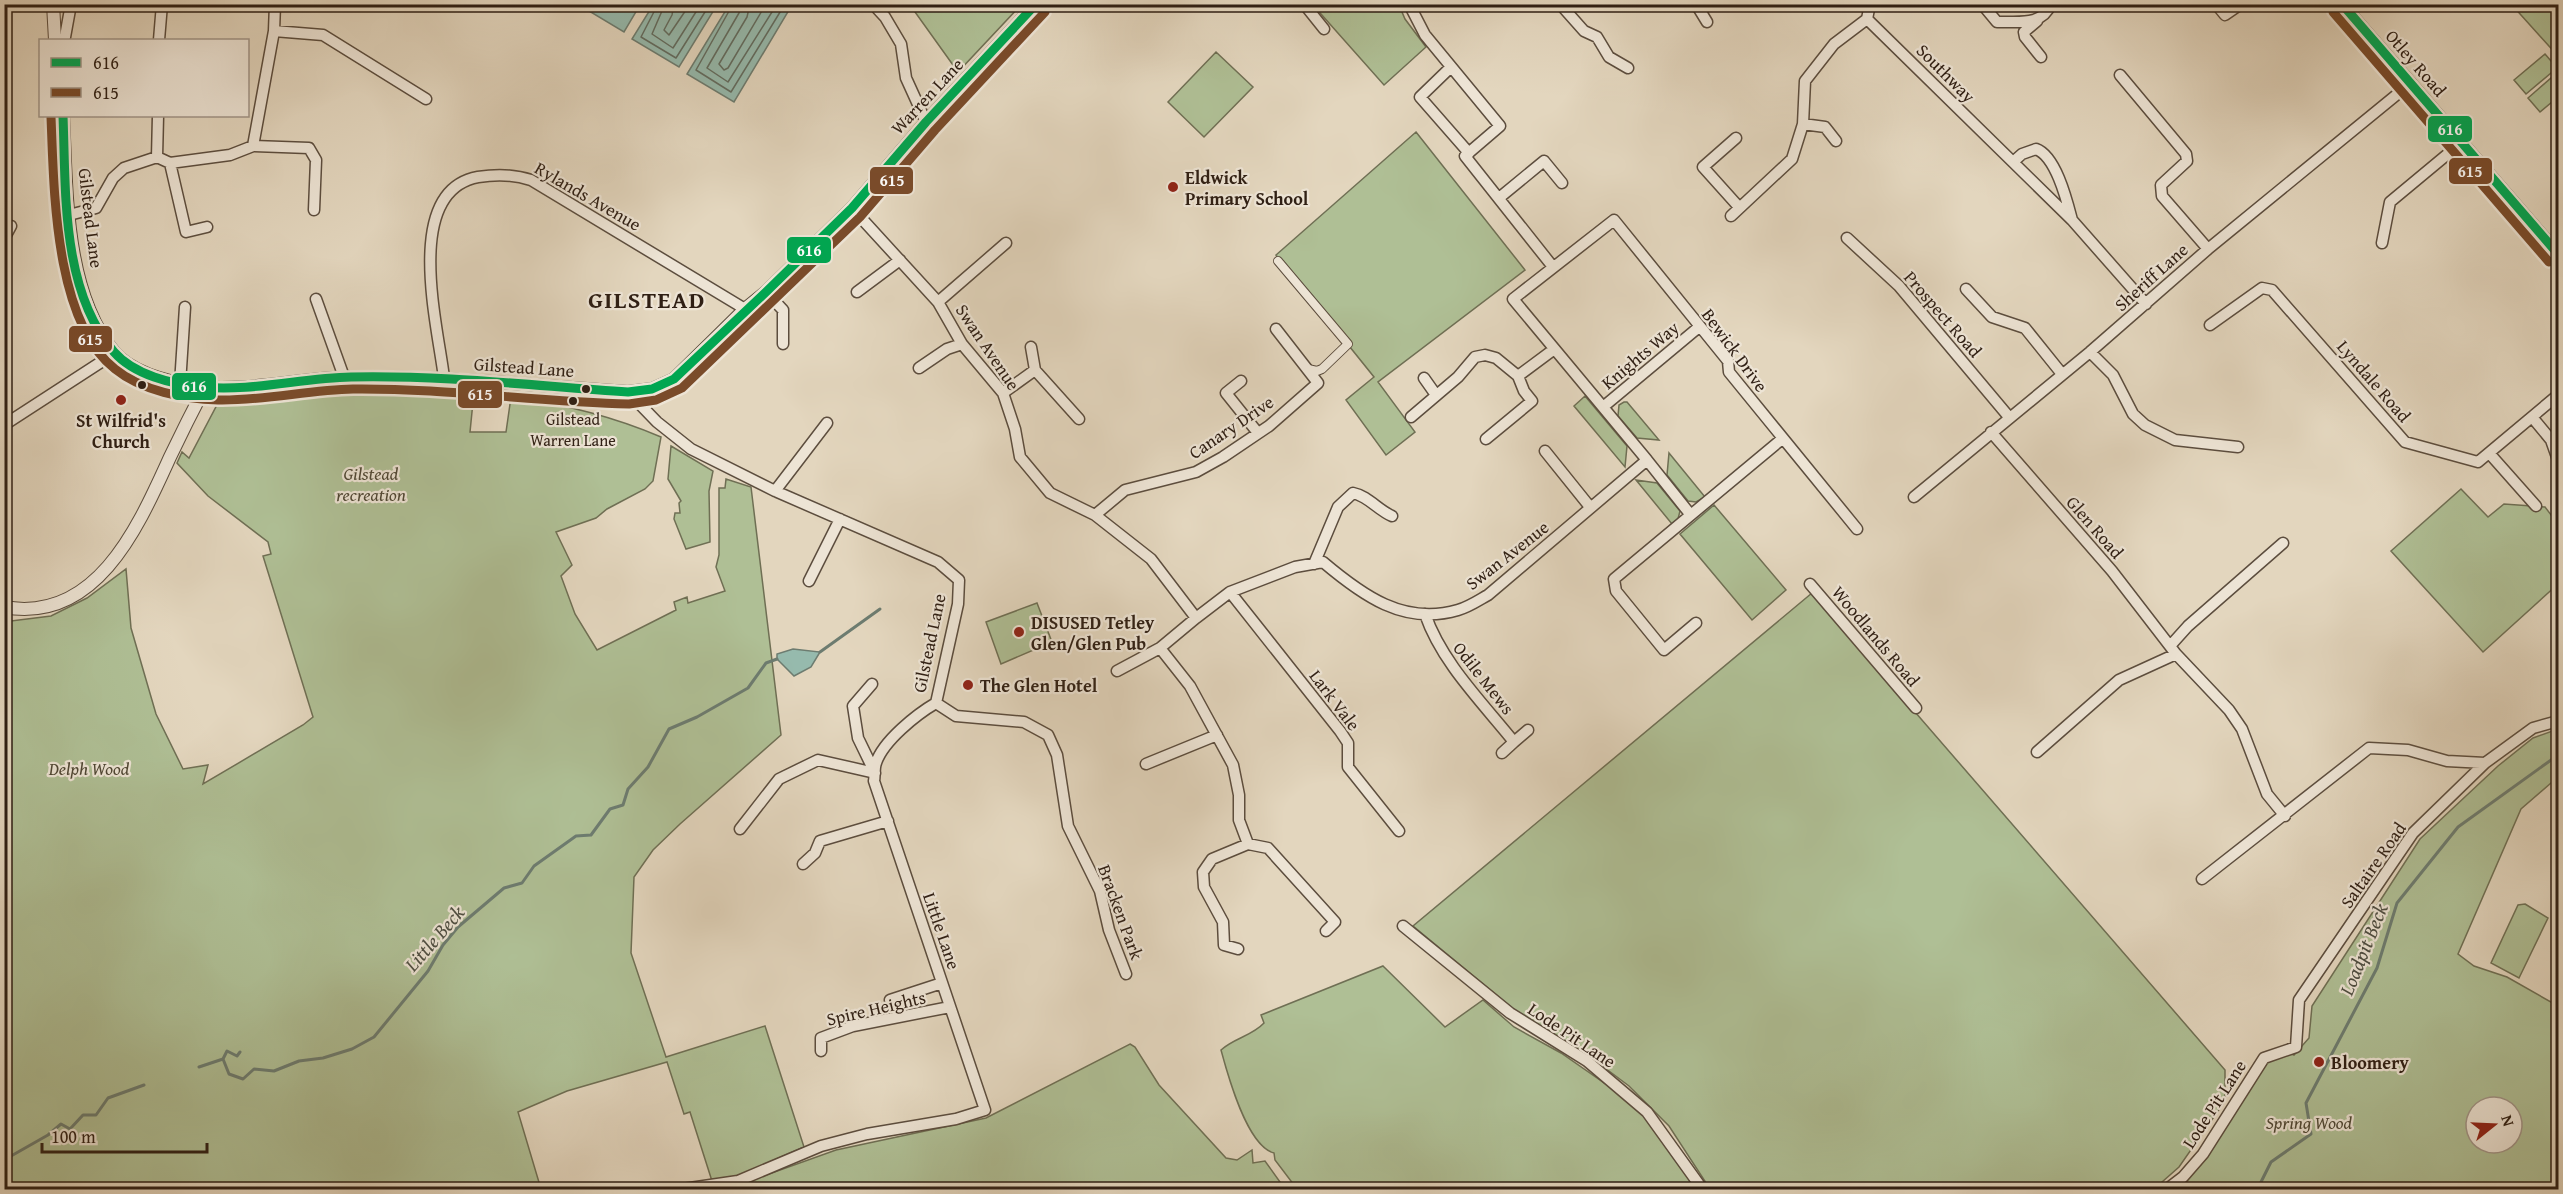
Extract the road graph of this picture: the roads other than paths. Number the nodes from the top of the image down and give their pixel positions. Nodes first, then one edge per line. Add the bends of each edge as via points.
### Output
1 (53, 4) edge
2 (71, 4) edge
3 (162, 4) edge
4 (275, 4) edge
5 (873, 4) edge
6 (1036, 4) edge
7 (1304, 4) edge
8 (1408, 4) edge
9 (1560, 4) edge
10 (1696, 4) edge
11 (1870, 4) edge
12 (1982, 4) edge
13 (2051, 4) edge
14 (2217, 4) edge
15 (2241, 4) edge
16 (2342, 4) edge
17 (1867, 19) junction
18 (2037, 21) junction
19 (1707, 22) dead end
20 (1324, 29) dead end
21 (274, 31) junction
22 (55, 39) edge
23 (62, 39) edge
24 (159, 39) edge
25 (2041, 57) dead end
26 (1451, 67) junction
27 (1628, 68) dead end
28 (2120, 75) dead end
29 (2411, 83) junction
30 (426, 99) dead end
31 (63, 117) edge
32 (158, 117) edge
33 (926, 122) junction
34 (1803, 124) junction
35 (1736, 138) dead end
36 (1836, 141) dead end
37 (2461, 143) junction
38 (253, 146) junction
39 (1469, 153) junction
40 (157, 157) junction
41 (2013, 162) junction
42 (170, 163) junction
43 (1562, 183) dead end
44 (1499, 198) junction
45 (852, 208) junction
46 (314, 210) dead end
47 (69, 215) junction
48 (2072, 220) junction
49 (11, 226) dead end
50 (207, 227) dead end
51 (1847, 238) dead end
52 (4, 239) edge
53 (1006, 243) dead end
54 (2382, 243) dead end
55 (2208, 249) junction
56 (2559, 254) edge
57 (900, 260) junction
58 (1278, 261) dead end
59 (1553, 267) junction
60 (1966, 289) dead end
61 (766, 292) junction
62 (857, 292) dead end
63 (316, 299) dead end
64 (938, 302) junction
65 (2146, 304) junction
66 (185, 307) dead end
67 (745, 309) junction
68 (2210, 325) dead end
69 (1699, 327) junction
70 (1276, 329) dead end
71 (783, 344) dead end
72 (962, 344) junction
73 (1031, 347) dead end
74 (1553, 350) junction
75 (2090, 352) junction
76 (115, 353) junction
77 (919, 368) dead end
78 (1308, 369) junction
79 (1035, 370) junction
80 (2062, 374) junction
81 (1518, 375) junction
82 (344, 377) junction
83 (444, 378) junction
84 (1424, 378) dead end
85 (1241, 381) dead end
86 (180, 384) junction
87 (205, 387) junction
88 (628, 393) junction
89 (1003, 393) junction
90 (1436, 394) junction
91 (2559, 395) edge
92 (1603, 407) junction
93 (1411, 417) dead end
94 (2009, 417) junction
95 (2532, 417) junction
96 (1079, 419) dead end
97 (827, 423) dead end
98 (4, 425) edge
99 (1991, 432) junction
100 (1258, 433) junction
101 (1486, 439) dead end
102 (1782, 439) junction
103 (2238, 447) dead end
104 (1545, 451) dead end
105 (2489, 453) junction
106 (2557, 457) dead end
107 (1647, 460) junction
108 (775, 490) junction
109 (1914, 497) dead end
110 (2536, 506) dead end
111 (1590, 507) junction
112 (1690, 513) junction
113 (1095, 515) junction
114 (1392, 516) dead end
115 (840, 519) junction
116 (1857, 529) dead end
117 (2283, 543) dead end
118 (1314, 564) junction
119 (810, 581) dead end
120 (1810, 584) dead end
121 (1230, 592) junction
122 (4, 607) edge
123 (1425, 614) junction
124 (1196, 618) junction
125 (1696, 623) dead end
126 (1160, 648) junction
127 (2173, 650) junction
128 (1117, 670) dead end
129 (872, 684) dead end
130 (936, 703) junction
131 (1916, 708) dead end
132 (2559, 721) edge
133 (1528, 730) dead end
134 (1217, 735) junction
135 (1514, 742) junction
136 (2037, 752) dead end
137 (1502, 753) dead end
138 (876, 761) joint
139 (2486, 763) junction
140 (1146, 764) dead end
141 (875, 773) junction
142 (2285, 816) junction
143 (888, 821) junction
144 (741, 829) dead end
145 (1400, 831) dead end
146 (1248, 844) junction
147 (803, 864) dead end
148 (2202, 879) dead end
149 (1403, 926) dead end
150 (1326, 931) dead end
151 (1238, 949) dead end
152 (1126, 974) dead end
153 (942, 983) junction
154 (890, 1000) dead end
155 (950, 1007) junction
156 (2296, 1047) joint
157 (821, 1051) dead end
158 (676, 1190) edge
159 (1704, 1190) edge
160 (2166, 1190) edge

1 - 22 street
2 - 23 street
3 - 24 street
4 - 21 street
5 - 33 street via 901,44 906,78
6 - 33 street, Warren Lane
7 - 20 street
8 - 26 street via 1425,35
9 - 27 street via 1584,31 1597,37 1609,57
10 - 19 street
11 - 17 street
12 - 18 street via 1997,22
13 - 18 street via 2048,13
14 - 15 street via 2225,15
16 - 29 street, Otley Road
17 - 34 street via 1834,44 1805,81
17 - 41 street, Southway
18 - 25 street via 2024,32
21 - 30 street via 323,35
21 - 38 street
26 - 39 street via 1420,97
26 - 39 street via 1500,126
28 - 55 street via 2186,154 2187,161 2161,185 2162,196
29 - 37 street, Otley Road
29 - 55 street, Sheriff Lane
31 - 47 street, Gilstead Lane
32 - 40 street
33 - 45 street, Warren Lane
34 - 35 street via 1792,159 1734,211 1703,167
34 - 36 street via 1825,127
37 - 54 street via 2390,202
37 - 56 street, Otley Road
38 - 42 street via 230,155
38 - 46 street via 309,148 316,160
39 - 44 street via 1465,156
40 - 42 street
40 - 47 street via 124,168 113,178 96,208
41 - 48 street, Southway
41 - 48 street, Southway via 2036,149 2048,156
42 - 50 street via 186,232
43 - 44 street via 1544,161
44 - 59 street
45 - 57 street, Swan Avenue
45 - 61 street, Warren Lane
47 - 76 street, Gilstead Lane via 86,299 97,327
48 - 65 street, Southway
49 - 52 street
51 - 94 street, Prospect Road via 1899,286
53 - 64 street
55 - 65 street, Sheriff Lane
57 - 62 street
57 - 64 street, Swan Avenue
58 - 78 street via 1348,344 1322,369
59 - 69 street, Bewick Drive via 1614,220
59 - 74 street via 1513,299
60 - 80 street via 1992,317 2025,328
61 - 67 street, Warren Lane
61 - 71 street via 783,310
63 - 82 street
64 - 72 street, Swan Avenue
65 - 75 street, Sheriff Lane
66 - 86 street
67 - 83 street, Rylands Avenue via 531,180 513,174 466,179 446,195 432,224 429,256
67 - 88 street, Warren Lane via 674,379 652,390
68 - 105 street, Lyndale Road via 2246,296 2262,288 2272,290 2405,442 2478,462
69 - 92 street, Knights Way
69 - 102 street, Bewick Drive
70 - 78 street
72 - 77 street
72 - 89 street, Swan Avenue
73 - 79 street
74 - 81 street
74 - 92 street
75 - 80 street, Sheriff Lane
75 - 103 street via 2113,375 2133,414 2145,425 2175,440
76 - 86 street, Gilstead Lane via 130,365
76 - 98 street
78 - 100 street, Canary Drive via 1318,383
79 - 89 street
79 - 96 street
80 - 94 street, Sheriff Lane
81 - 90 street via 1496,358 1475,357
81 - 101 street via 1532,401
82 - 83 street, Gilstead Lane
82 - 87 street, Gilstead Lane
83 - 88 street, Gilstead Lane
84 - 90 street
85 - 100 street via 1226,393
86 - 87 street, Gilstead Lane
87 - 122 street via 140,524 95,581 65,600 22,610
88 - 108 street, Gilstead Lane via 691,449
89 - 113 street, Swan Avenue via 1020,457 1050,493
90 - 93 street
91 - 95 street, Lyndale Road
92 - 107 street
94 - 99 street, Sheriff Lane
95 - 105 street, Lyndale Road
95 - 106 street via 2552,440
97 - 108 street
99 - 109 street, Sheriff Lane
99 - 127 street, Glen Road via 2112,571
100 - 113 street, Canary Drive via 1196,472 1125,490
102 - 112 street
102 - 116 street, Bewick Drive
104 - 111 street
105 - 110 street
107 - 111 street, Swan Avenue
107 - 112 street
108 - 115 street, Gilstead Lane
111 - 123 street, Swan Avenue via 1550,546 1488,595 1459,610
112 - 125 street via 1614,579 1616,591 1664,650
113 - 124 street, Swan Avenue via 1151,559
114 - 118 street via 1379,511 1363,495 1353,493 1338,507
115 - 119 street
115 - 130 street, Gilstead Lane via 938,562 959,580 958,604
117 - 127 street via 2188,626
118 - 121 street via 1295,567
118 - 123 street, Swan Avenue via 1323,562 1385,606
120 - 131 street, Woodlands Road
121 - 124 street
121 - 145 street, Lark Vale via 1348,742 1348,767
123 - 135 street, Odile Mews via 1444,656
124 - 126 street
126 - 128 street
126 - 134 street via 1190,686
127 - 136 street via 2119,680
127 - 142 street, Glen Road via 2242,729 2267,794
129 - 141 street via 853,706 858,738
130 - 138 street, Gilstead Lane via 893,737
130 - 152 street, Bracken Park via 956,716 1024,722 1048,735 1057,754 1068,826 1100,891 1109,930
132 - 139 street, Saltaire Road via 2533,728
133 - 135 street, Odile Mews
134 - 140 street
134 - 146 street via 1233,765 1239,820
135 - 137 street
138 - 141 street, Little Lane
139 - 142 street via 2369,748
139 - 156 street, Saltaire Road via 2413,833 2299,1000
141 - 143 street, Little Lane via 874,782
141 - 144 street via 818,760 779,779
142 - 148 street
143 - 147 street via 820,841 815,853
143 - 153 street, Little Lane
146 - 150 street via 1268,848 1335,922
146 - 151 street via 1212,859 1203,872 1204,886 1223,922 1222,950
149 - 159 street, Lode Pit Lane via 1510,1013 1587,1061 1647,1112
153 - 154 street
153 - 155 street, Little Lane
155 - 157 street, Spire Heights via 853,1026 821,1038
155 - 158 street, Little Lane via 985,1110 833,1143 738,1181
156 - 160 street, Lode Pit Lane via 2264,1058 2203,1154

